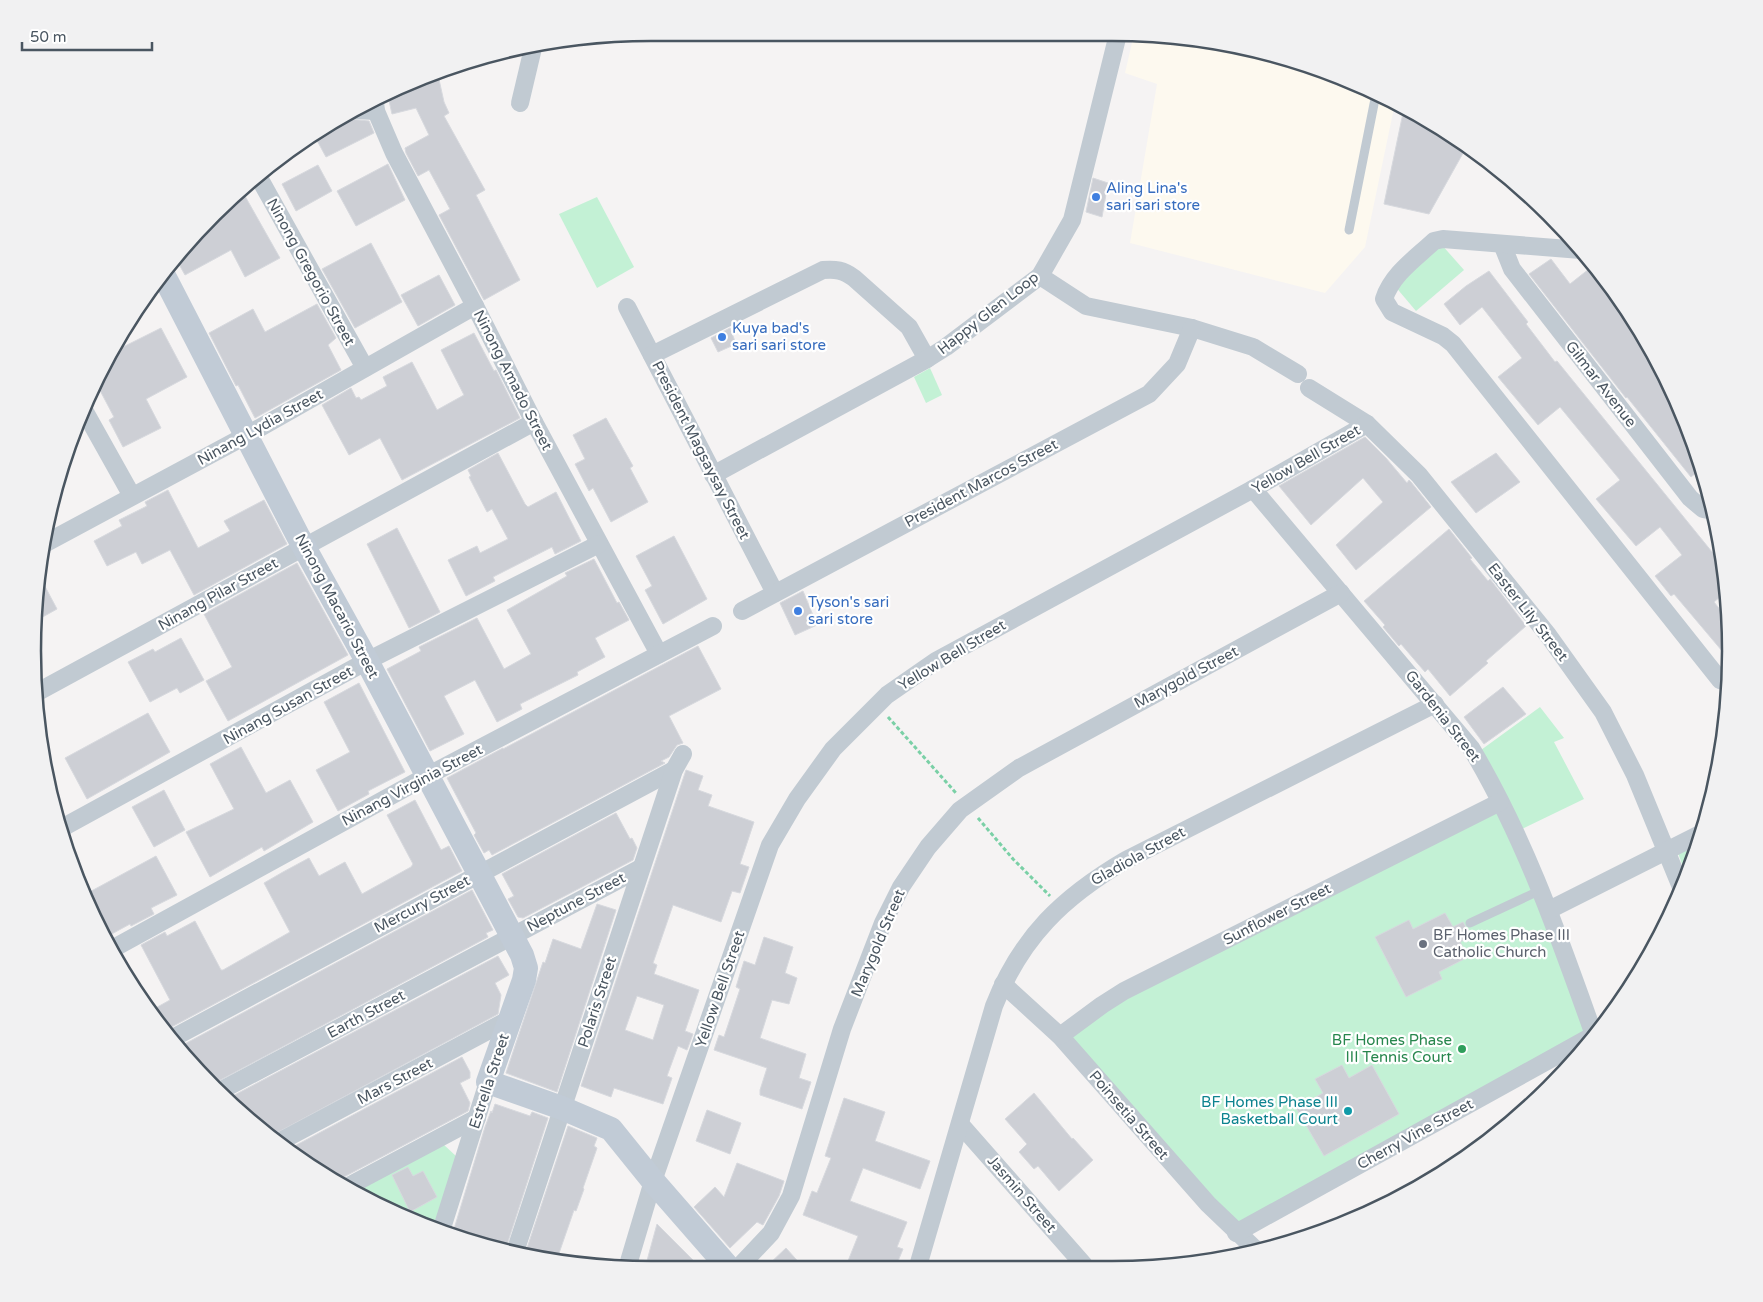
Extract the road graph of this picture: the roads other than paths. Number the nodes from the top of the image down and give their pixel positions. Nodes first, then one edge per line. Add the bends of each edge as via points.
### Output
1 (1116, 41) edge
2 (532, 53) edge
3 (1375, 101) edge
4 (520, 103) dead end
5 (376, 106) edge
6 (262, 182) edge
7 (1349, 230) dead end
8 (1502, 244) junction
9 (1570, 249) edge
10 (1040, 276) junction
11 (166, 281) edge
12 (475, 306) junction
13 (627, 307) dead end
14 (1192, 328) junction
15 (652, 355) junction
16 (927, 359) junction
17 (365, 368) junction
18 (88, 418) edge
19 (534, 422) junction
20 (1367, 424) junction
21 (247, 435) junction
22 (713, 475) junction
23 (1253, 489) junction
24 (132, 496) junction
25 (1705, 509) edge
26 (52, 540) edge
27 (599, 544) junction
28 (304, 546) junction
29 (775, 593) junction
30 (1341, 593) junction
31 (742, 610) dead end
32 (712, 626) dead end
33 (660, 654) junction
34 (367, 662) junction
35 (1721, 680) edge
36 (43, 689) edge
37 (1435, 704) junction
38 (683, 754) dead end
39 (674, 770) junction
40 (427, 776) junction
41 (1500, 802) junction
42 (67, 825) edge
43 (1692, 838) edge
44 (1667, 851) junction
45 (641, 868) junction
46 (478, 874) junction
47 (1677, 878) edge
48 (1541, 890) junction
49 (1549, 910) junction
50 (1470, 923) dead end
51 (512, 936) junction
52 (118, 946) edge
53 (1003, 984) junction
54 (510, 1019) junction
55 (1591, 1028) edge
56 (178, 1035) edge
57 (1060, 1036) junction
58 (1577, 1044) edge
59 (488, 1082) junction
60 (227, 1088) edge
61 (562, 1108) junction
62 (477, 1118) junction
63 (960, 1124) junction
64 (285, 1139) edge
65 (652, 1181) junction
66 (354, 1183) edge
67 (443, 1224) edge
68 (1236, 1233) junction
69 (1250, 1245) edge
70 (517, 1246) edge
71 (629, 1260) edge
72 (723, 1261) edge
73 (745, 1261) edge
74 (919, 1261) edge
75 (1080, 1261) edge

1 - 10 street, Happy Glen Loop via 1072,220
2 - 4 street
3 - 7 lane
5 - 12 street, Ninong Amado Street via 394,153
6 - 17 street, Ninong Gregorio Street
8 - 9 street
8 - 25 street, Gilmar Avenue via 1512,270 1690,498
8 - 35 street via 1434,241 1393,279 1384,299 1392,312 1453,344
10 - 14 street, Easter Lily Street via 1086,306
10 - 16 street, Happy Glen Loop
11 - 21 street, Ninong Macario Street
12 - 17 street, Ninang Lydia Street
12 - 19 street, Ninong Amado Street
13 - 15 street, President Magsaysay Street
14 - 20 street, Easter Lily Street via 1253,347
14 - 29 street, President Marcos Street via 1177,364 1149,394
15 - 16 street via 823,270 836,269 854,278 909,327
15 - 22 street, President Magsaysay Street
16 - 22 street, Happy Glen Loop
17 - 21 street, Ninang Lydia Street
18 - 24 street
19 - 27 street, Ninong Amado Street
19 - 28 street, Ninang Pilar Street
20 - 23 street, Yellow Bell Street
20 - 44 street, Easter Lily Street via 1419,475 1548,635 1603,712 1635,774
21 - 24 street, Ninang Lydia Street
21 - 28 street, Ninong Macario Street
22 - 29 street, President Magsaysay Street
23 - 30 street, Gardenia Street
23 - 65 street, Yellow Bell Street via 936,661 887,694 833,749 796,799 770,845
24 - 26 street, Ninang Lydia Street
27 - 33 street, Ninong Amado Street
27 - 34 street, Ninang Susan Street
28 - 34 street, Ninong Macario Street
28 - 36 street, Ninang Pilar Street
29 - 31 street, President Marcos Street
30 - 37 street, Gardenia Street
30 - 73 street, Marygold Street via 1019,768 960,810 928,846 901,887 883,923 842,1029 791,1196 771,1233
32 - 33 street, Ninang Virginia Street
33 - 40 street, Ninang Virginia Street
34 - 40 street, Ninong Macario Street
34 - 42 street, Ninang Susan Street
37 - 41 street, Gardenia Street via 1471,748
37 - 53 street, Gladiola Street via 1126,860 1085,885 1026,945
38 - 39 street, Polaris Street
39 - 45 street, Polaris Street
39 - 46 street, Mercury Street
40 - 46 street, Ninong Macario Street
40 - 52 street, Ninang Virginia Street
41 - 48 street, Gardenia Street
41 - 57 street, Sunflower Street via 1124,991
43 - 44 street
44 - 47 street, Easter Lily Street
44 - 49 street
45 - 51 street, Neptune Street
45 - 61 street, Polaris Street
46 - 51 street, Ninong Macario Street
46 - 56 street, Mercury Street
48 - 49 street, Gardenia Street
48 - 50 lane
49 - 55 street, Gardenia Street
51 - 54 street, Estrella Street via 526,968
51 - 60 street, Earth Street
53 - 57 street, Poinsetia Street
53 - 63 street, Gladiola Street
54 - 59 street, Estrella Street
54 - 64 street, Mars Street
57 - 68 street, Poinsetia Street
58 - 68 street, Cherry Vine Street
59 - 61 street
59 - 62 street, Estrella Street
61 - 65 street via 611,1129
61 - 70 street, Polaris Street
62 - 66 street
62 - 67 street, Estrella Street
63 - 74 street, Gladiola Street
63 - 75 street, Jasmin Street
65 - 71 street, Yellow Bell Street
65 - 72 street
68 - 69 street, Poinsetia Street

